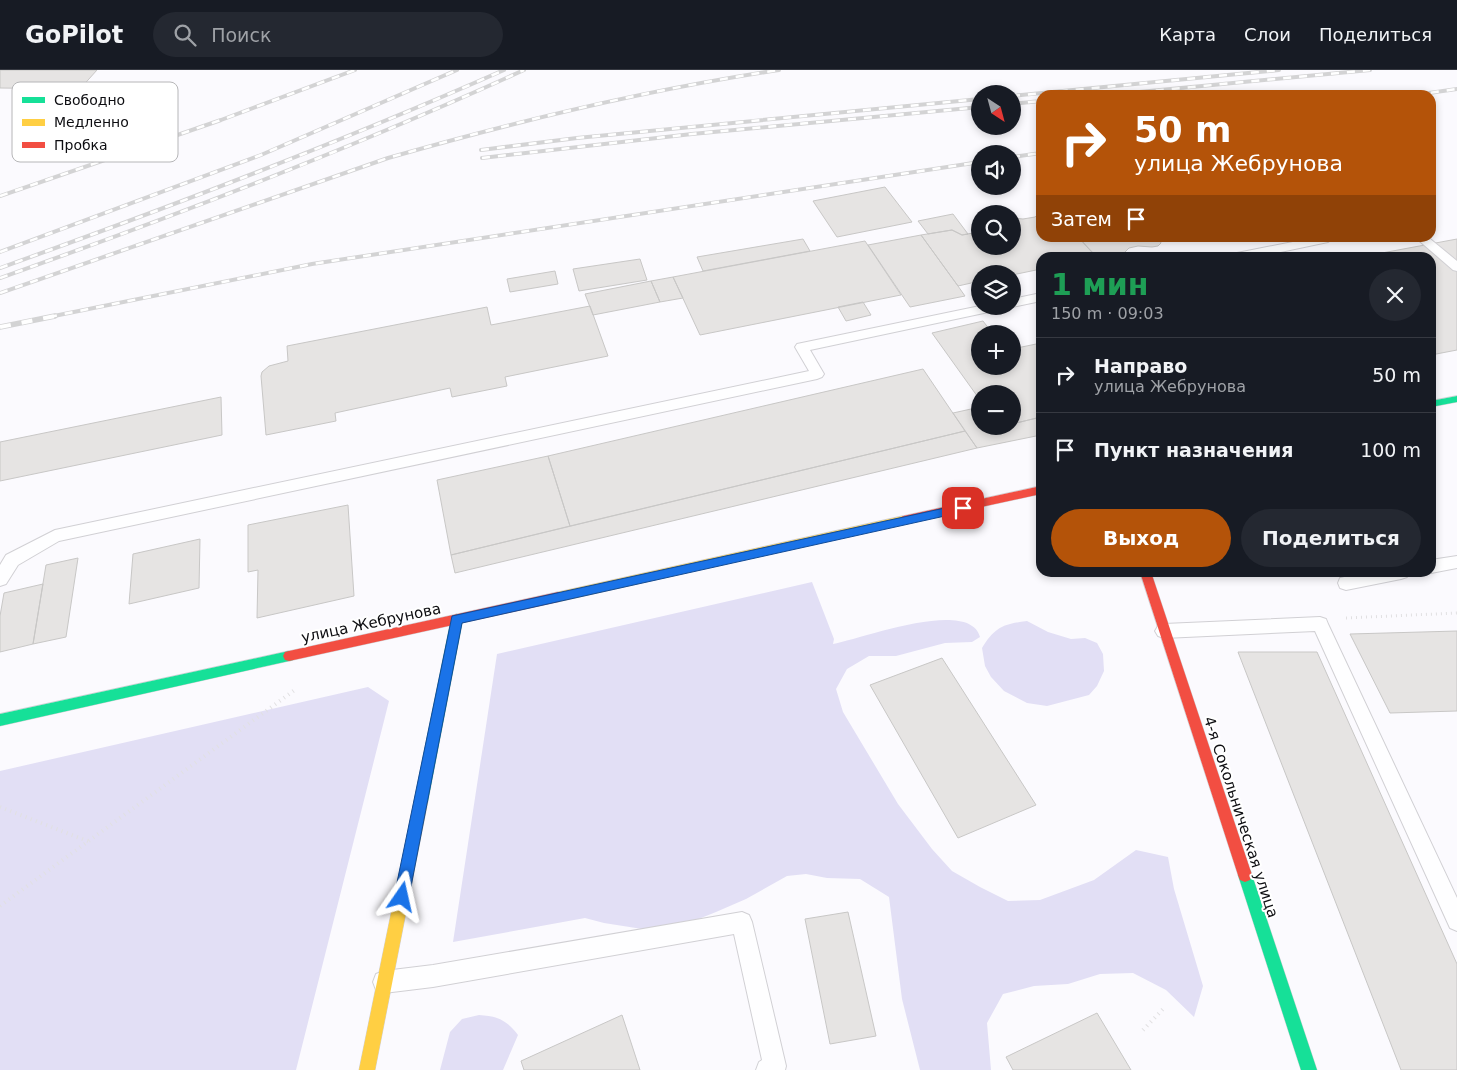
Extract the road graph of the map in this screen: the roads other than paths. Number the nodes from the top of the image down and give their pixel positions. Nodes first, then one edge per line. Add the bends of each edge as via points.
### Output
1 (1309, 242) edge
2 (1427, 242) edge
3 (1261, 252) edge
4 (1457, 267) edge
5 (1036, 298) edge
6 (1021, 301) edge
7 (971, 312) edge
8 (1455, 402) edge
9 (1436, 404) edge
10 (1036, 491) edge
11 (1457, 562) edge
12 (1436, 566) edge
13 (1147, 577) edge
14 (1377, 577) edge
15 (0, 578) edge
16 (1346, 583) dead end
17 (456, 619) junction
18 (1164, 630) junction
19 (0, 720) edge
20 (1457, 921) edge
21 (384, 982) junction
22 (367, 1070) edge
23 (767, 1070) edge
24 (1309, 1070) edge

1 - 3 lane
2 - 4 lane
5 - 6 lane
7 - 15 lane via 802,347 816,374 55,536 12,560
8 - 9 street
10 - 17 street, улица Жебрунова
11 - 12 lane
13 - 18 street, 4-я Сокольническая улица
14 - 16 lane
17 - 19 street, улица Жебрунова
17 - 21 street
18 - 20 lane via 1320,624
18 - 24 street, 4-я Сокольническая улица
21 - 22 street
21 - 23 lane via 742,922 775,1066

